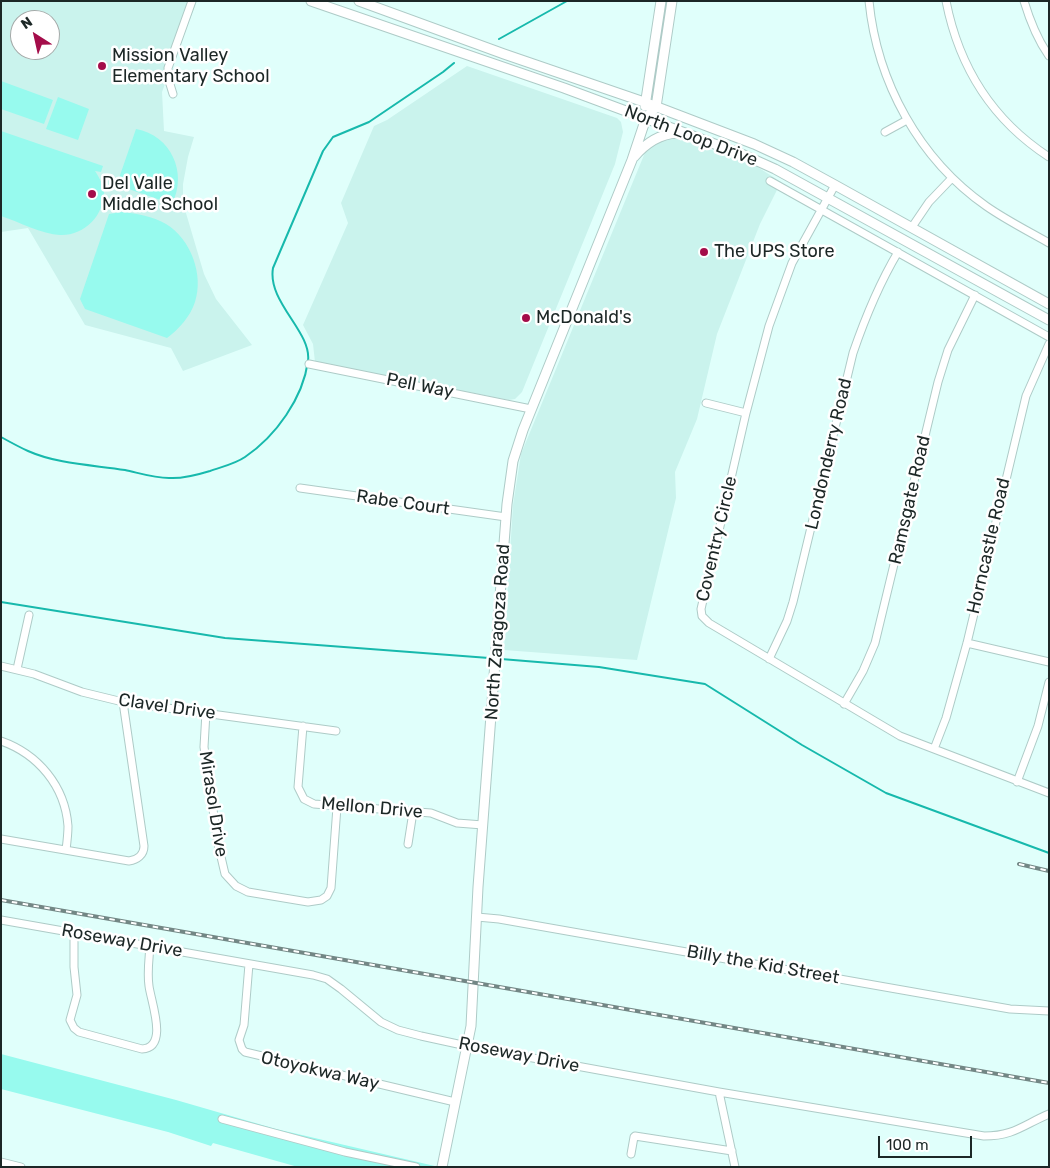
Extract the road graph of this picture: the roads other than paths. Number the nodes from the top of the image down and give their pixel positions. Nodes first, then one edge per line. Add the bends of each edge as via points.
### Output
1 (192, 1) edge
2 (311, 1) edge
3 (359, 1) edge
4 (661, 1) edge
5 (672, 1) edge
6 (868, 1) edge
7 (946, 1) edge
8 (1024, 1) edge
9 (504, 54) junction
10 (1049, 56) edge
11 (499, 67) junction
12 (172, 94) dead end
13 (644, 102) junction
14 (656, 107) junction
15 (646, 118) junction
16 (907, 120) junction
17 (683, 132) junction
18 (885, 132) dead end
19 (1049, 157) edge
20 (632, 160) junction
21 (952, 178) junction
22 (770, 181) dead end
23 (835, 185) junction
24 (828, 198) junction
25 (821, 210) junction
26 (912, 227) junction
27 (1049, 243) edge
28 (898, 252) junction
29 (975, 295) junction
30 (1049, 304) edge
31 (1049, 320) edge
32 (1049, 337) edge
33 (1049, 344) edge
34 (309, 364) dead end
35 (706, 403) dead end
36 (531, 409) junction
37 (746, 413) junction
38 (300, 488) dead end
39 (506, 517) junction
40 (29, 615) dead end
41 (967, 643) junction
42 (769, 659) junction
43 (1049, 662) edge
44 (1, 666) edge
45 (17, 669) junction
46 (1049, 682) edge
47 (123, 702) junction
48 (844, 704) junction
49 (206, 712) junction
50 (303, 726) junction
51 (336, 731) dead end
52 (1, 741) edge
53 (934, 749) junction
54 (1017, 782) junction
55 (1049, 794) edge
56 (338, 806) junction
57 (413, 812) junction
58 (482, 825) junction
59 (1, 838) edge
60 (408, 844) dead end
61 (66, 850) junction
62 (477, 917) junction
63 (1, 920) edge
64 (74, 933) junction
65 (150, 946) junction
66 (249, 964) junction
67 (1049, 1011) edge
68 (467, 1046) junction
69 (719, 1092) junction
70 (455, 1102) junction
71 (1049, 1114) edge
72 (222, 1119) dead end
73 (732, 1152) junction
74 (631, 1154) dead end
75 (1, 1162) edge
76 (21, 1167) edge
77 (416, 1167) edge
78 (442, 1167) edge
79 (735, 1167) edge

1 - 12 street via 168,68
2 - 11 main road, North Loop Drive
3 - 9 main road, North Loop Drive
4 - 13 main road, North Zaragoza Road
5 - 14 main road
6 - 16 street via 878,52 888,82
7 - 19 street via 957,44 980,89 1014,130
8 - 10 street via 1029,20
9 - 11 main road
9 - 13 main road, North Loop Drive
11 - 15 main road, North Loop Drive
13 - 14 main road, North Loop Drive
13 - 15 main road, North Zaragoza Road
14 - 15 main road, North Zaragoza Road
14 - 23 main road, North Loop Drive via 754,144
15 - 17 main road, North Loop Drive
15 - 20 main road, North Zaragoza Road
16 - 18 street
16 - 21 street
17 - 20 main road via 657,137
17 - 24 main road, North Loop Drive via 775,169
20 - 36 main road, North Zaragoza Road
21 - 26 street via 929,202
21 - 27 street via 987,207
22 - 25 street
23 - 24 street, Coventry Circle
23 - 26 main road, North Loop Drive
24 - 25 street, Coventry Circle
24 - 31 main road, North Loop Drive
25 - 28 street
25 - 37 street, Coventry Circle via 792,263 774,311
26 - 30 main road, North Loop Drive
28 - 29 street
28 - 42 street, Londonderry Road via 863,322 853,353 793,602
29 - 32 street
29 - 48 street, Ramsgate Road via 948,350 938,382 875,643
33 - 41 street, Horncastle Road via 1021,412
34 - 36 street, Pell Way
35 - 37 street
36 - 39 main road, North Zaragoza Road via 513,462
37 - 42 street, Coventry Circle via 700,611 709,623
38 - 39 street, Rabe Court
39 - 58 main road, North Zaragoza Road
40 - 45 street
41 - 43 street
41 - 53 street, Horncastle Road
42 - 48 street, Coventry Circle
44 - 45 street, Clavel Drive
45 - 47 street, Clavel Drive via 82,692
46 - 54 street via 1038,726
47 - 49 street, Clavel Drive
47 - 61 street via 144,850 137,859 129,860
48 - 53 street, Coventry Circle via 900,736
49 - 50 street, Clavel Drive
49 - 56 street, Mirasol Drive via 204,747 218,844 225,874 236,886 248,892 308,902 327,896 331,888
50 - 51 street, Clavel Drive
50 - 56 street, Mellon Drive via 299,790 308,802
52 - 61 street via 34,759 51,778 65,808 68,827
53 - 54 street, Coventry Circle
54 - 55 street, Coventry Circle
56 - 57 street, Mellon Drive
57 - 58 street, Mellon Drive via 431,813 462,824
57 - 60 street
58 - 62 main road, North Zaragoza Road
59 - 61 street
62 - 67 street, Billy the Kid Street via 1010,1008
62 - 68 main road, North Zaragoza Road
63 - 64 street, Roseway Drive
64 - 65 street, Roseway Drive
64 - 65 street via 77,995 70,1020 73,1027 78,1032 142,1049 151,1046 156,1039 148,976
65 - 66 street, Roseway Drive
66 - 68 street, Roseway Drive via 320,977 341,988 368,1013 390,1027
66 - 70 street, Otoyokwa Way via 244,1025 239,1040 245,1052
68 - 69 street, Roseway Drive
68 - 70 main road, North Zaragoza Road
69 - 71 street, Roseway Drive via 984,1136 1011,1134
69 - 73 street
70 - 78 main road, North Zaragoza Road
72 - 77 street
73 - 74 street via 635,1136
73 - 79 street
75 - 76 street

